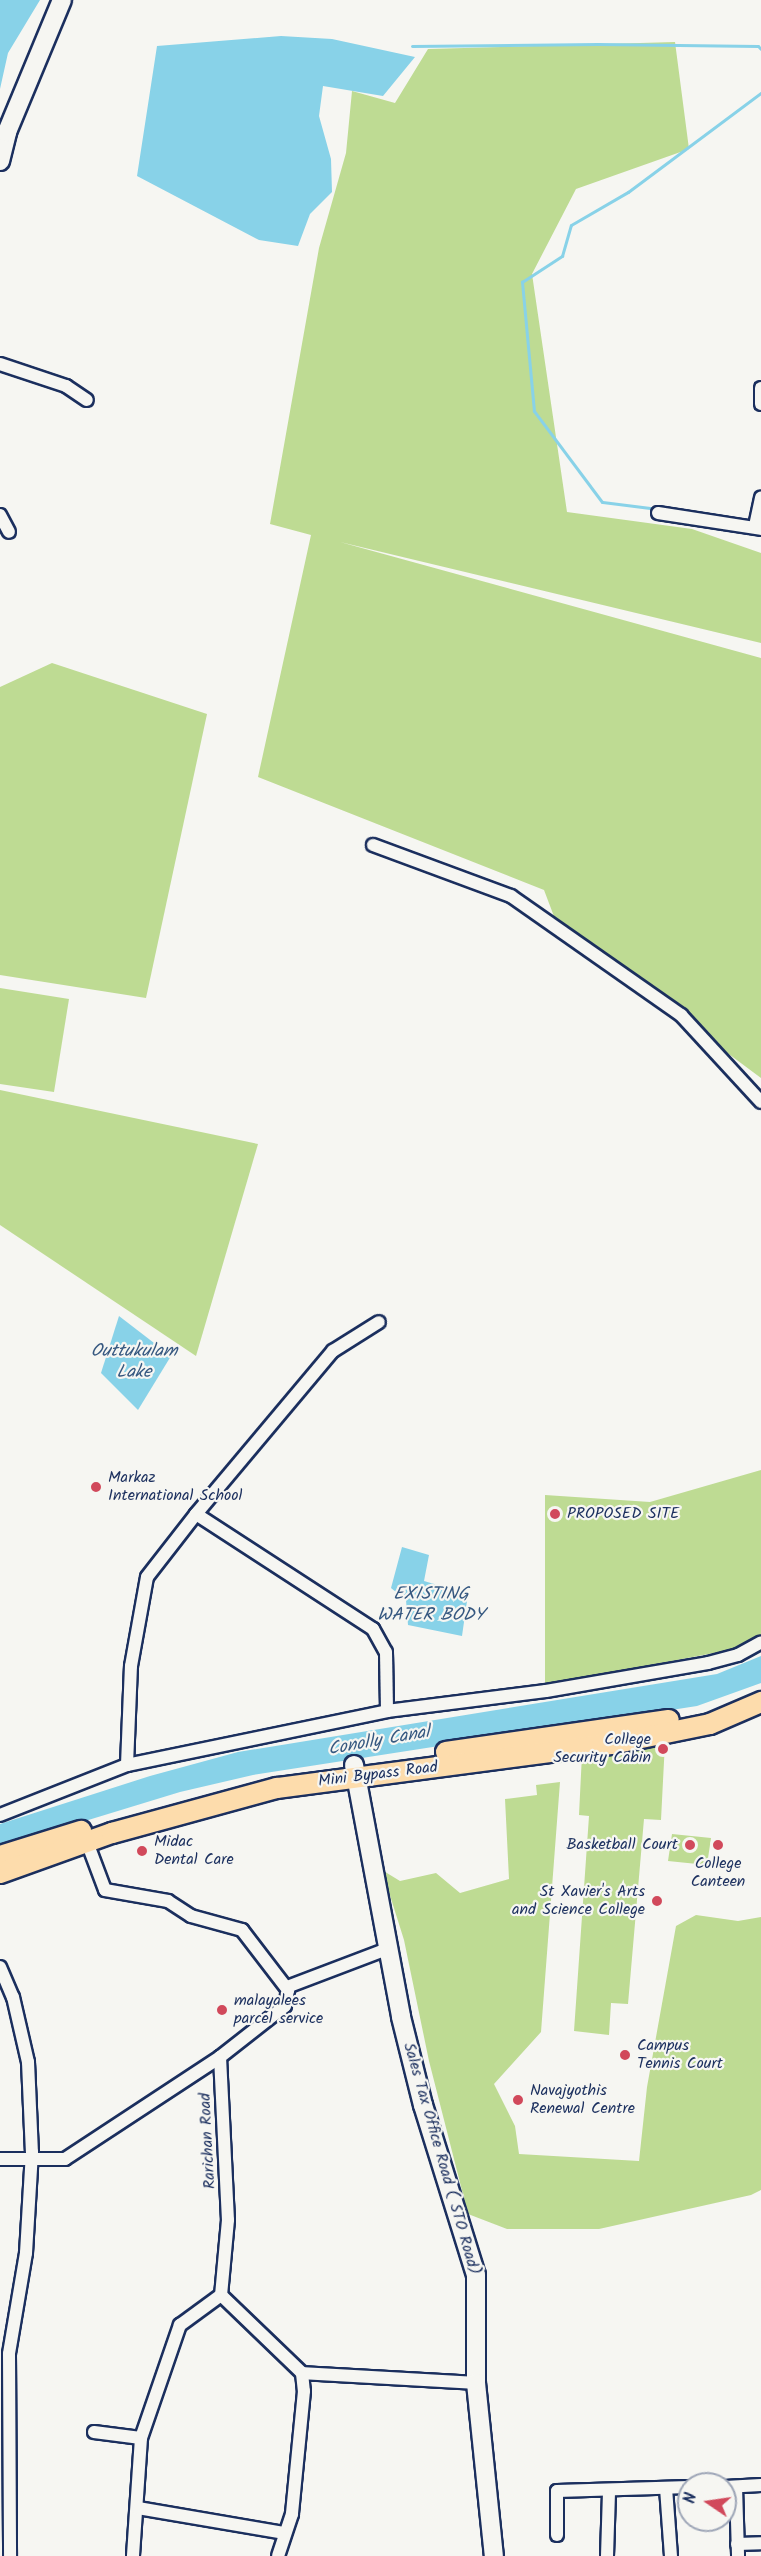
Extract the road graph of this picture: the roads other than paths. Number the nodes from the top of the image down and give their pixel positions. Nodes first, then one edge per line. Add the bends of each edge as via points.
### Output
1 (62, 0) edge
2 (0, 161) edge
3 (0, 364) edge
4 (761, 388) edge
5 (87, 400) dead end
6 (761, 404) edge
7 (761, 498) edge
8 (658, 513) dead end
9 (0, 515) edge
10 (758, 527) edge
11 (9, 532) dead end
12 (372, 844) dead end
13 (761, 1102) edge
14 (379, 1322) dead end
15 (196, 1514) junction
16 (761, 1642) edge
17 (761, 1690) edge
18 (761, 1702) edge
19 (387, 1711) junction
20 (127, 1765) junction
21 (355, 1771) junction
22 (0, 1815) edge
23 (87, 1842) junction
24 (0, 1856) edge
25 (0, 1873) edge
26 (387, 1949) junction
27 (0, 1967) edge
28 (287, 1987) junction
29 (220, 2057) junction
30 (0, 2158) edge
31 (32, 2159) junction
32 (221, 2295) junction
33 (302, 2373) junction
34 (476, 2383) junction
35 (5, 2386) edge
36 (94, 2432) dead end
37 (141, 2438) junction
38 (761, 2485) edge
39 (737, 2487) edge
40 (666, 2488) junction
41 (677, 2488) edge
42 (609, 2491) junction
43 (138, 2508) junction
44 (735, 2532) edge
45 (285, 2533) junction
46 (557, 2535) dead end
47 (761, 2543) edge
48 (737, 2550) edge
49 (10, 2556) edge
50 (133, 2556) edge
51 (278, 2556) edge
52 (494, 2556) edge
53 (607, 2556) edge
54 (671, 2556) edge

1 - 2 street via 7,132
3 - 5 street via 66,386
4 - 6 street
7 - 10 street
8 - 10 street
9 - 11 street
12 - 13 street via 511,896 540,914 681,1015
14 - 15 street via 333,1351
15 - 19 street via 373,1629 386,1652
15 - 20 street via 147,1577 132,1666
16 - 19 street via 738,1655 708,1663 546,1691
17 - 21 main road, Mini Bypass Road via 697,1716
18 - 21 main road, Mini Bypass Road via 710,1724 612,1744
19 - 20 street
20 - 22 street
21 - 23 main road, Mini Bypass Road via 195,1807
21 - 24 main road, Mini Bypass Road via 232,1787
21 - 26 street, Sales Tax Office Road ( STO Road)
23 - 25 main road, Mini Bypass Road
23 - 28 street via 105,1890 168,1901 191,1916 242,1930
26 - 28 street
26 - 34 street, Sales Tax Office Road ( STO Road) via 423,2105 476,2276
27 - 31 street via 13,1997 28,2062
28 - 29 street via 285,2006
29 - 31 street via 65,2160
29 - 32 street, Rarichan Road via 228,2220
30 - 31 street
31 - 35 street via 32,2198 19,2312
32 - 33 street
32 - 37 street via 180,2325
33 - 34 street
33 - 45 street via 304,2391 292,2514
34 - 52 street, Sales Tax Office Road ( STO Road)
35 - 49 street
36 - 37 street
37 - 43 street
38 - 39 street
40 - 41 street
40 - 42 street
40 - 54 street
42 - 46 street via 556,2492
42 - 53 street
43 - 45 street
43 - 50 street
44 - 48 street
45 - 51 street
47 - 48 street

